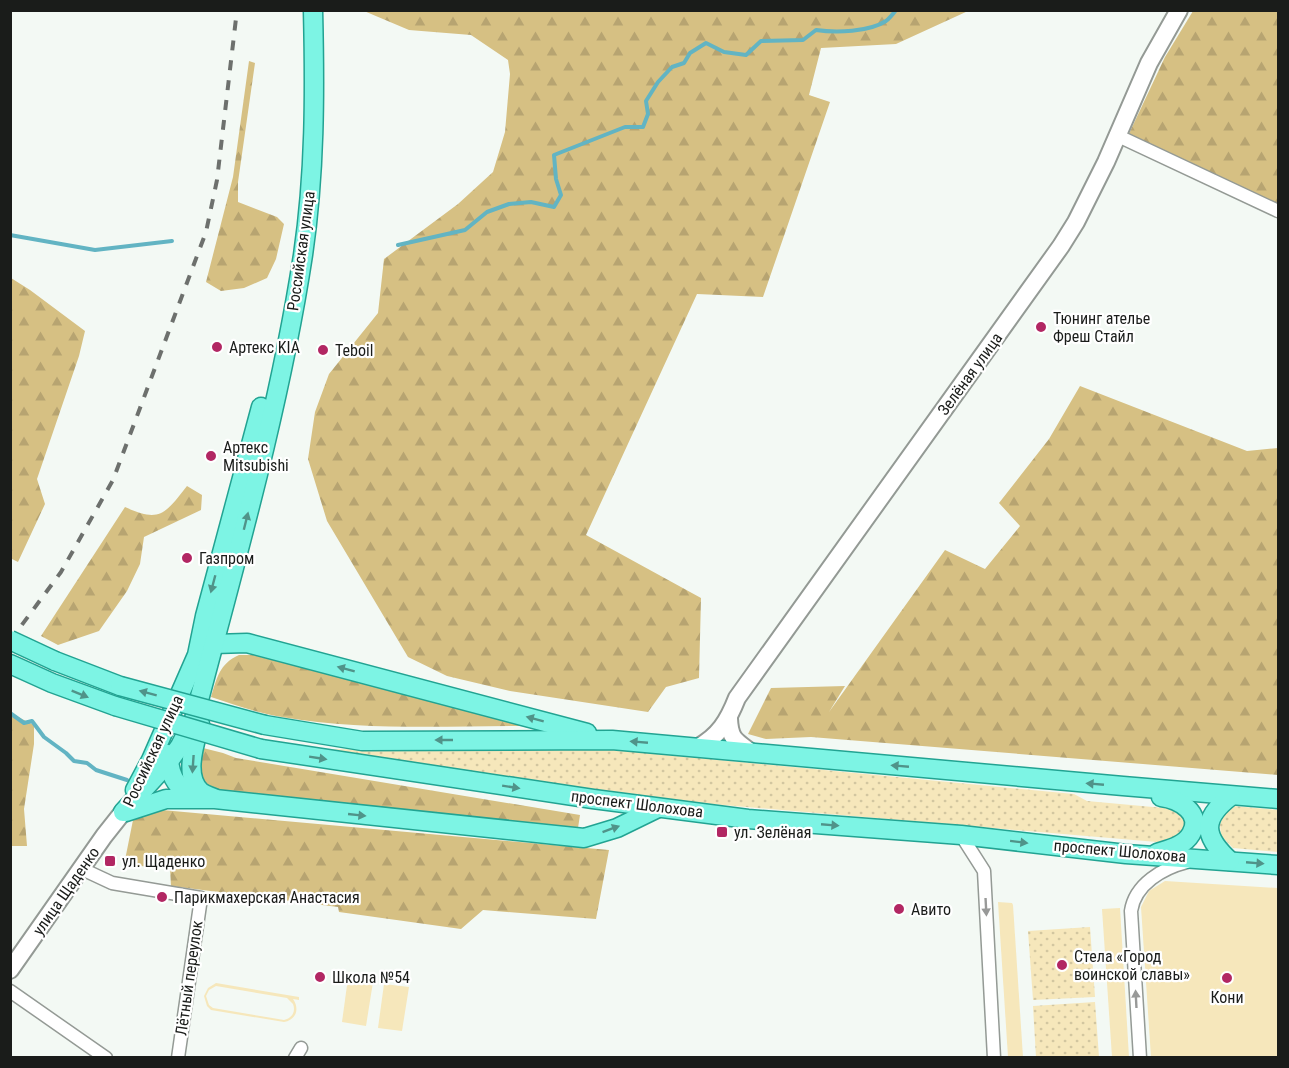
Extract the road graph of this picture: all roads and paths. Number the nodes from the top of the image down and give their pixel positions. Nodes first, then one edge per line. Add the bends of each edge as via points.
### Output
1 (302, 10) edge
2 (313, 10) edge
3 (1179, 10) edge
4 (1116, 135) junction
5 (1278, 211) edge
6 (226, 599) junction
7 (10, 640) edge
8 (247, 643) junction
9 (214, 644) junction
10 (197, 655) junction
11 (10, 664) edge
12 (172, 713) junction
13 (729, 718) junction
14 (612, 740) junction
15 (697, 748) junction
16 (752, 753) junction
17 (167, 765) junction
18 (1123, 786) junction
19 (1231, 796) junction
20 (190, 798) junction
21 (215, 799) junction
22 (1278, 799) edge
23 (660, 808) junction
24 (123, 812) junction
25 (961, 835) junction
26 (1153, 855) junction
27 (1198, 859) junction
28 (1230, 861) junction
29 (1278, 865) edge
30 (82, 869) junction
31 (10, 970) edge
32 (10, 991) edge
33 (106, 1058) edge
34 (178, 1058) edge
35 (994, 1058) edge
36 (1140, 1058) edge

1 -> 10 main road, Российская улица via 304,120 292,254 268,384
6 -> 2 main road, Российская улица via 278,387 303,255 315,120
3 - 4 street, Зелёная улица
4 - 5 street
4 - 13 street, Зелёная улица via 1076,222 1052,260 737,698
6 - 8 main road via 228,616
6 - 9 main road, Российская улица
14 -> 7 main road, bridge via 363,741 265,725 102,681
8 - 9 main road
14 -> 8 main road
8 -> 21 main road via 229,649 219,658 195,741 194,783
9 - 10 main road
9 - 17 main road, Российская улица via 194,719
10 - 12 main road, Российская улица
11 -> 23 main road, проспект Шолохова, bridge via 115,706 261,749
12 - 17 main road
12 - 24 main road, Российская улица
13 - 15 street, Зелёная улица via 711,741
13 - 16 street via 733,739
15 -> 14 main road
15 - 16 main road
18 -> 16 main road
17 - 20 main road
17 - 24 main road, Российская улица
18 - 19 main road
18 - 26 main road via 1135,794 1174,799 1189,808 1195,823 1190,835 1178,846
19 - 22 main road
19 - 28 main road via 1218,805 1208,826 1211,839
20 - 21 main road
20 - 24 main road
21 -> 23 main road via 584,838
23 -> 25 main road, проспект Шолохова via 748,819
24 - 30 street, улица Щаденко
25 -> 26 main road, проспект Шолохова
25 -> 35 street via 984,871
26 - 27 main road, проспект Шолохова
27 - 28 main road, проспект Шолохова
36 -> 27 street via 1132,900 1137,891 1174,865
28 -> 29 main road, проспект Шолохова
30 - 31 street, улица Щаденко
30 - 34 street, Лётный переулок via 112,883 201,898
32 - 33 street

